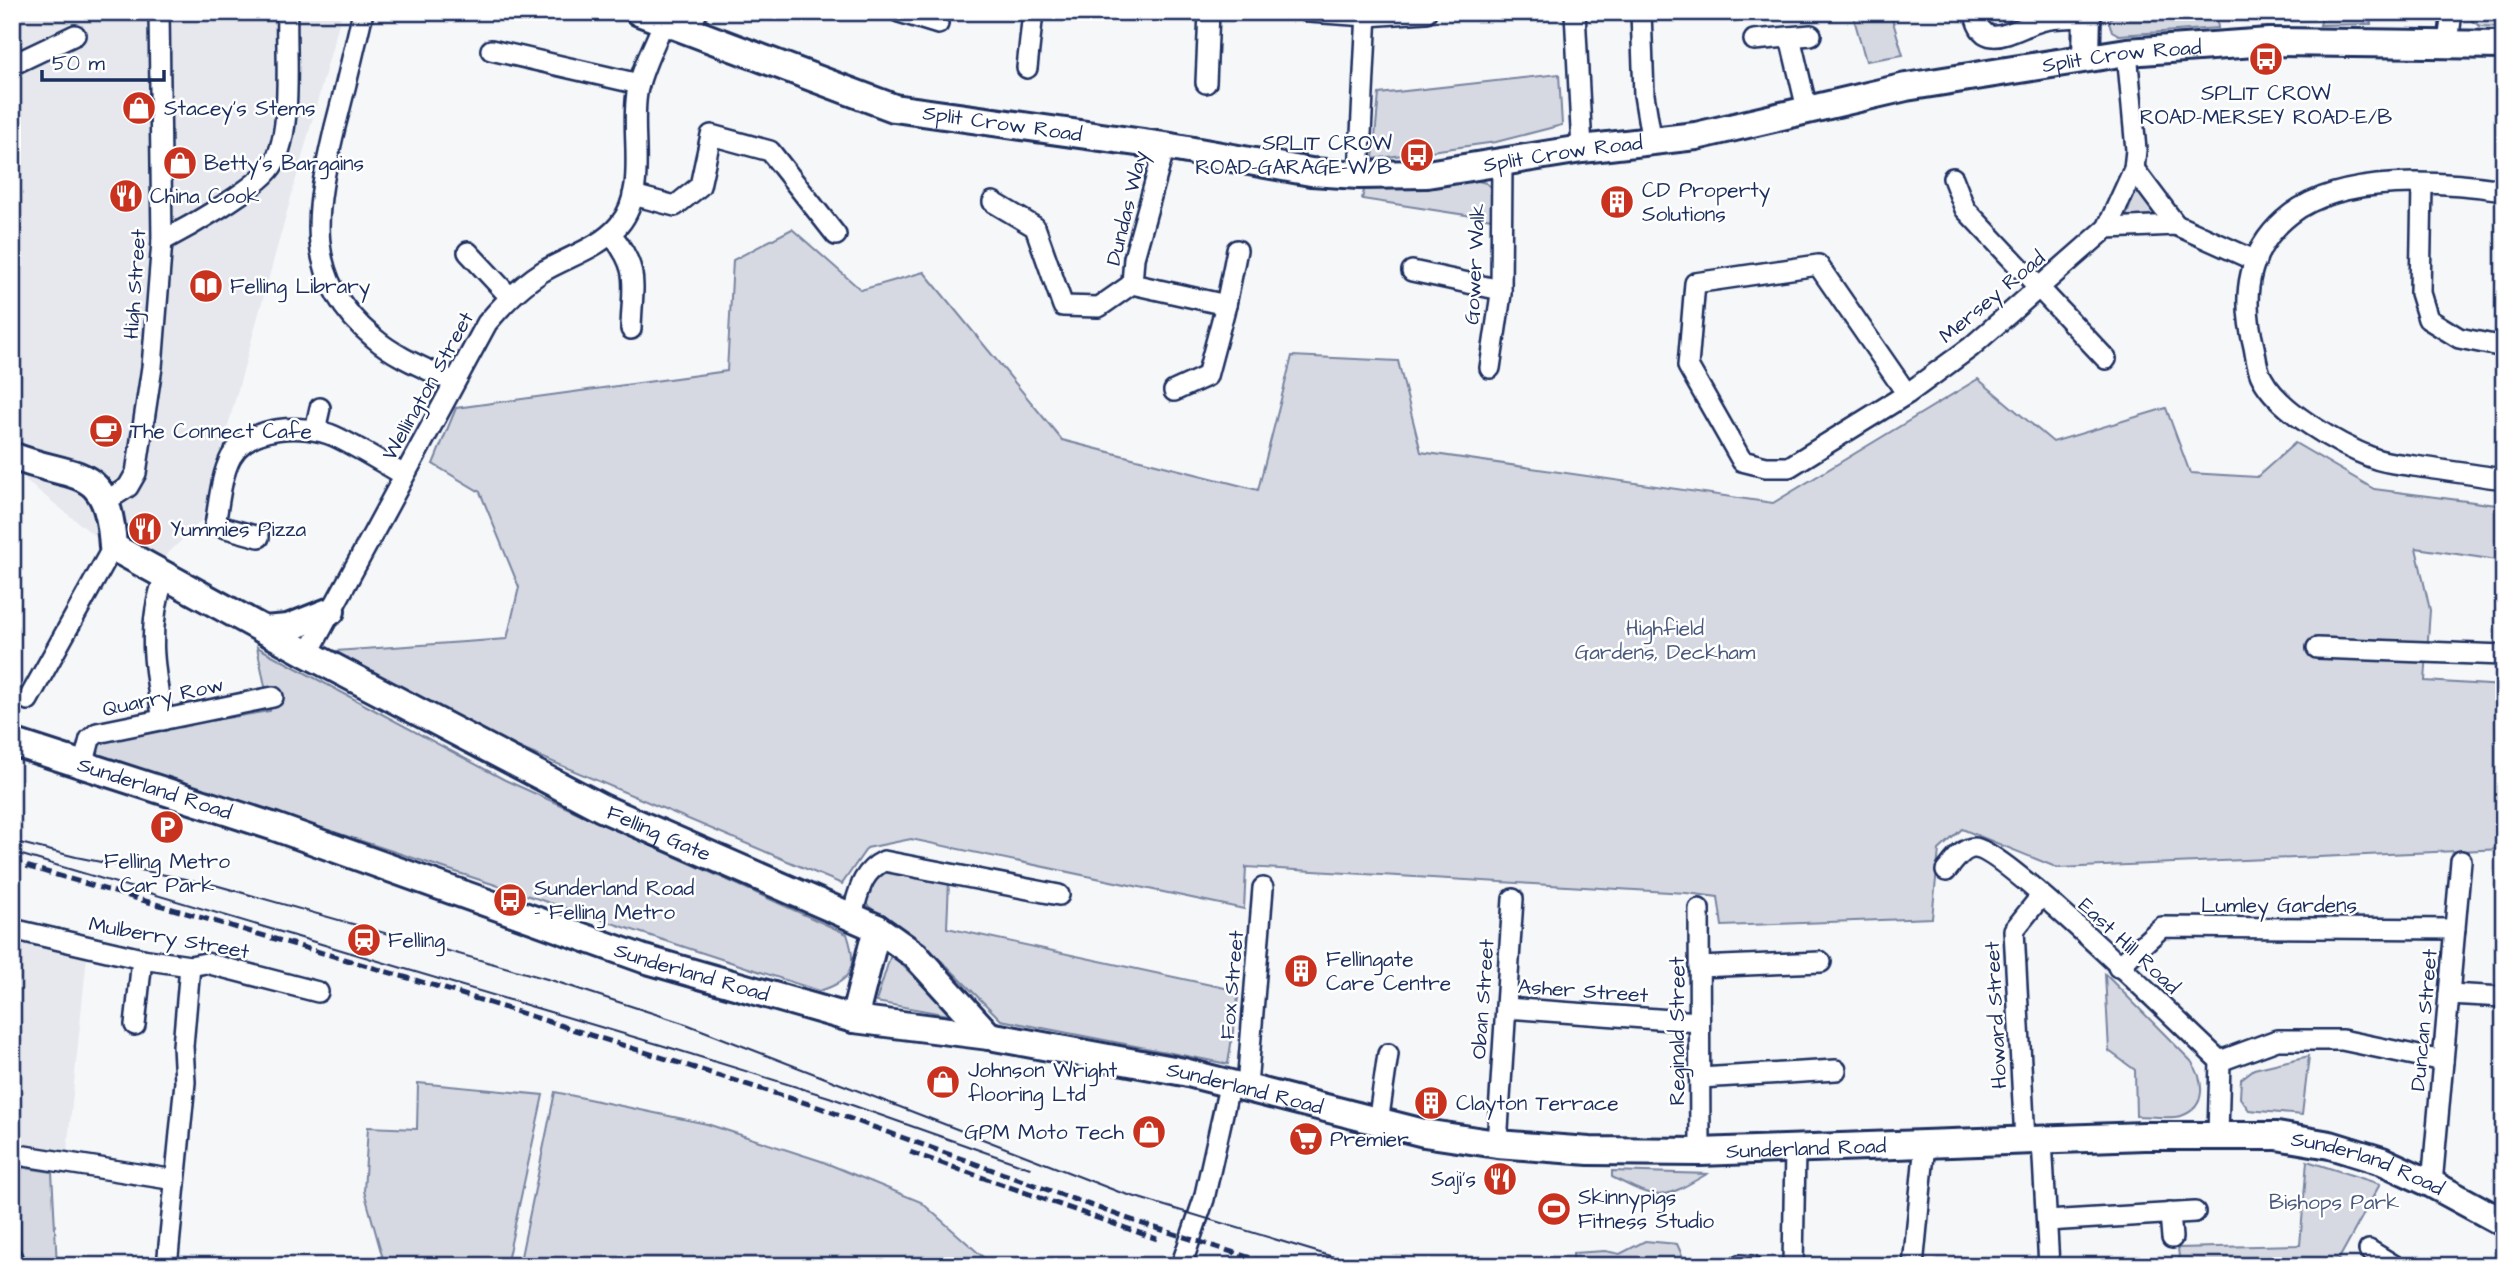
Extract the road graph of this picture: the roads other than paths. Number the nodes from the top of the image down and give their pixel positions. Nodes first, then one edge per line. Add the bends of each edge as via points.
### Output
1 (159, 12) edge
2 (287, 12) edge
3 (363, 12) edge
4 (639, 12) edge
5 (899, 12) edge
6 (1033, 12) edge
7 (1209, 12) edge
8 (1309, 12) edge
9 (1426, 12) edge
10 (1576, 12) edge
11 (1641, 12) edge
12 (2452, 12) edge
13 (1367, 14) edge
14 (1975, 14) edge
15 (2086, 14) edge
16 (693, 22) edge
17 (663, 23) junction
18 (938, 24) dead end
19 (75, 35) dead end
20 (1811, 35) dead end
21 (1790, 37) junction
22 (1754, 40) dead end
23 (2448, 43) junction
24 (2504, 46) edge
25 (491, 50) dead end
26 (2127, 52) junction
27 (2086, 58) junction
28 (12, 65) edge
29 (1027, 68) dead end
30 (1206, 83) dead end
31 (639, 84) junction
32 (1807, 109) junction
33 (1652, 143) junction
34 (1165, 146) junction
35 (1582, 149) junction
36 (1502, 162) junction
37 (2134, 169) junction
38 (1359, 176) junction
39 (1953, 178) dead end
40 (2422, 185) junction
41 (2504, 190) edge
42 (633, 195) junction
43 (992, 202) dead end
44 (2176, 225) junction
45 (2106, 228) junction
46 (611, 234) junction
47 (836, 235) dead end
48 (162, 242) junction
49 (1237, 250) dead end
50 (468, 251) dead end
51 (2256, 261) junction
52 (1412, 271) dead end
53 (1132, 284) junction
54 (1501, 290) junction
55 (2038, 290) junction
56 (510, 297) junction
57 (1226, 304) junction
58 (631, 329) dead end
59 (2504, 346) edge
60 (2106, 359) dead end
61 (1490, 368) dead end
62 (454, 382) junction
63 (1174, 391) dead end
64 (1907, 394) junction
65 (320, 408) dead end
66 (315, 430) junction
67 (12, 456) edge
68 (404, 475) junction
69 (2504, 479) edge
70 (106, 501) junction
71 (259, 537) dead end
72 (113, 547) junction
73 (165, 576) junction
74 (331, 611) junction
75 (264, 630) junction
76 (2317, 648) dead end
77 (308, 654) junction
78 (2504, 656) edge
79 (273, 697) dead end
80 (28, 700) dead end
81 (163, 720) junction
82 (12, 742) edge
83 (83, 766) junction
84 (2461, 860) dead end
85 (1946, 871) dead end
86 (1263, 888) dead end
87 (1059, 895) dead end
88 (2042, 896) junction
89 (1513, 899) dead end
90 (1699, 909) dead end
91 (852, 915) junction
92 (877, 928) junction
93 (12, 929) edge
94 (2455, 929) junction
95 (142, 959) junction
96 (1821, 962) dead end
97 (190, 966) junction
98 (1699, 967) junction
99 (2118, 967) junction
100 (318, 992) dead end
101 (2449, 994) junction
102 (2504, 997) edge
103 (1506, 1008) junction
104 (853, 1019) junction
105 (1699, 1022) junction
106 (135, 1025) dead end
107 (989, 1036) junction
108 (1388, 1055) dead end
109 (2220, 1061) junction
110 (2443, 1061) junction
111 (1836, 1070) dead end
112 (1700, 1078) junction
113 (1238, 1084) junction
114 (1378, 1123) junction
115 (2218, 1135) junction
116 (2033, 1141) junction
117 (1497, 1144) junction
118 (1925, 1144) junction
119 (1795, 1150) junction
120 (1700, 1152) junction
121 (12, 1154) edge
122 (175, 1180) junction
123 (2432, 1184) junction
124 (2195, 1212) dead end
125 (2171, 1213) junction
126 (2047, 1221) junction
127 (2504, 1223) edge
128 (2172, 1238) dead end
129 (2369, 1250) dead end
130 (12, 1258) edge
131 (12, 1266) edge
132 (167, 1266) edge
133 (1181, 1266) edge
134 (1793, 1266) edge
135 (1913, 1266) edge
136 (2049, 1266) edge
137 (2395, 1266) edge

1 - 48 street, High Street
2 - 48 street via 285,114 278,155 269,170 247,187
3 - 62 street via 319,197 323,264 344,307 367,332
4 - 17 street, Split Crow Road
5 - 18 street
6 - 29 street
7 - 30 street
8 - 13 street
9 - 13 street
10 - 35 street
11 - 33 street via 1644,95
12 - 23 street
13 - 38 street
14 - 15 street via 1985,35 1998,37 2043,20
15 - 27 street
16 - 17 street, Split Crow Road
16 - 34 street, Split Crow Road via 894,108
17 - 31 street, Wellington Street
19 - 28 street
20 - 21 street
21 - 22 street
21 - 32 street
23 - 24 street, Split Crow Road
23 - 26 street, Split Crow Road via 2269,42
25 - 31 street
26 - 27 street, Split Crow Road
26 - 37 street, Mersey Road
27 - 32 street, Split Crow Road
31 - 42 street, Wellington Street
32 - 33 street, Split Crow Road
33 - 35 street, Split Crow Road
34 - 38 street, Split Crow Road
34 - 53 street, Dundas Way via 1134,258
35 - 36 street, Split Crow Road
36 - 38 street, Split Crow Road via 1427,174
36 - 54 street, Gower Walk
37 - 44 street
37 - 45 street, Mersey Road
39 - 55 street via 1965,209
40 - 41 street
40 - 51 street via 2367,186 2326,196 2292,213 2263,243
40 - 59 street via 2420,293 2428,319 2459,338
42 - 46 street, Wellington Street via 628,211
42 - 47 street via 675,206 700,186 711,135 771,151
43 - 53 street via 1035,227 1063,306 1099,307
44 - 45 street
44 - 51 street
45 - 55 street, Mersey Road
46 - 56 street, Wellington Street via 539,274
46 - 58 street via 633,267
48 - 70 street, High Street via 152,367 136,473 128,487
49 - 57 street
50 - 56 street
51 - 69 street via 2247,284 2253,344 2262,379 2292,412 2375,460
52 - 54 street
53 - 57 street, Dundas Way
54 - 61 street, Gower Walk
55 - 60 street
55 - 64 street, Mersey Road
56 - 62 street, Wellington Street via 487,323
57 - 63 street via 1207,376
62 - 68 street, Wellington Street
64 - 64 street, Mersey Road via 1818,265 1695,283 1688,366 1742,461 1789,467
65 - 66 street
66 - 68 street via 333,435
66 - 71 street via 256,435 241,444 232,457 215,525
67 - 70 street via 79,474 91,481
68 - 74 street, Wellington Street
70 - 72 street
72 - 73 street, Felling Gate
72 - 80 street
73 - 75 street, Felling Gate
73 - 81 street via 153,605 154,670
74 - 75 street via 288,628
74 - 77 street, Wellington Street
75 - 77 street, Felling Gate
76 - 78 street
77 - 91 street, Felling Gate via 602,808
79 - 81 street, Quarry Row
81 - 83 street, Quarry Row via 97,733 90,739
82 - 83 street, Sunderland Road
83 - 104 street, Sunderland Road via 275,827 644,959
84 - 94 street, Duncan Street
85 - 88 street, East Hill Road via 1965,850 1975,847 1988,852
86 - 113 street, Fox Street
87 - 91 street via 884,861 863,878
88 - 99 street, East Hill Road
88 - 116 street, Howard Street via 2014,930
89 - 103 street, Oban Street
90 - 98 street, Reginald Street
91 - 92 street, Felling Gate
92 - 104 street
92 - 107 street, Felling Gate via 915,955
93 - 95 street, Mulberry Street
94 - 99 street, Lumley Gardens via 2162,927
94 - 101 street, Duncan Street
95 - 97 street, Mulberry Street
95 - 106 street
96 - 98 street
97 - 100 street, Mulberry Street via 206,964
97 - 122 street
98 - 105 street, Reginald Street
99 - 109 street, East Hill Road
101 - 102 street
101 - 110 street, Duncan Street
103 - 105 street, Asher Street
103 - 117 street, Oban Street
104 - 107 street, Sunderland Road
105 - 112 street, Reginald Street
107 - 113 street, Sunderland Road
108 - 114 street
109 - 110 street via 2277,1040 2342,1040
109 - 115 street
110 - 123 street, Duncan Street
111 - 112 street
112 - 120 street, Reginald Street
113 - 114 street, Sunderland Road
113 - 133 street, Fox Street
114 - 117 street, Sunderland Road
115 - 116 street, Sunderland Road
115 - 123 street, Sunderland Road via 2277,1136 2330,1145 2382,1161
116 - 118 street, Sunderland Road
116 - 126 street, Howard Street
117 - 120 street, Sunderland Road
118 - 119 street, Sunderland Road
118 - 135 street
119 - 120 street, Sunderland Road
119 - 134 street
121 - 122 street
122 - 132 street
123 - 127 street, Sunderland Road
124 - 125 street
125 - 126 street
125 - 128 street
126 - 136 street, Howard Street
129 - 137 street
130 - 131 street

